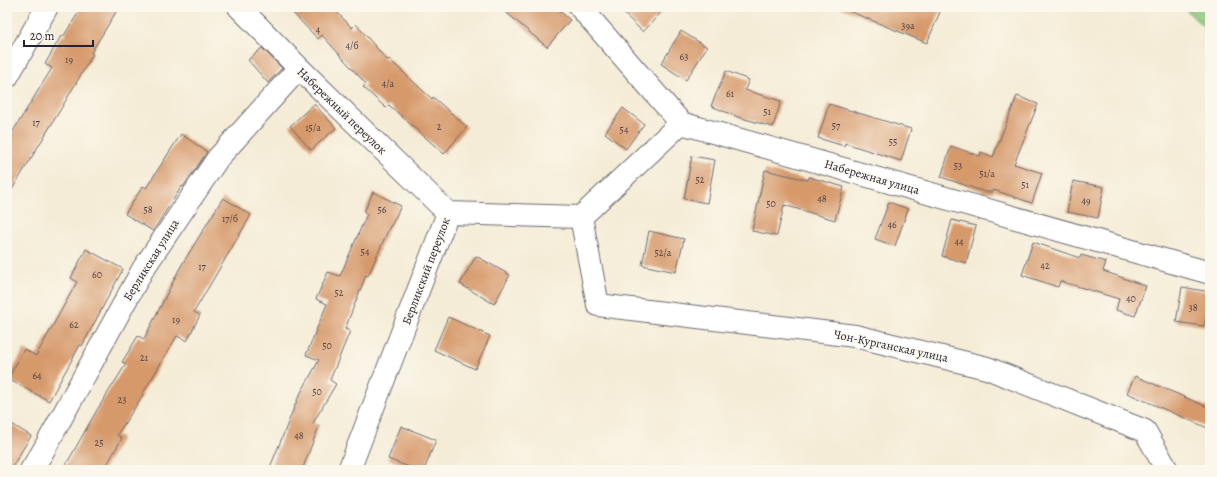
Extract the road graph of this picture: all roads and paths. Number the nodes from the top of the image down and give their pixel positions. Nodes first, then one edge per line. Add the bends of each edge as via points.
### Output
1 (47, 7) edge
2 (239, 7) edge
3 (580, 7) edge
4 (299, 68) junction
5 (7, 76) edge
6 (681, 123) junction
7 (448, 213) junction
8 (581, 217) junction
9 (1210, 273) edge
10 (31, 470) edge
11 (349, 470) edge
12 (1167, 470) edge

1 - 5 street
2 - 4 street, Набережный переулок
3 - 6 street
4 - 7 street, Набережный переулок
4 - 10 street, Берликская улица via 218,158 143,269
6 - 8 street
6 - 9 street, Набережная улица
7 - 8 street, Берликский переулок
7 - 11 street, Берликский переулок
8 - 12 street, Чон-Курганская улица via 598,305 855,336 987,368 1144,432

